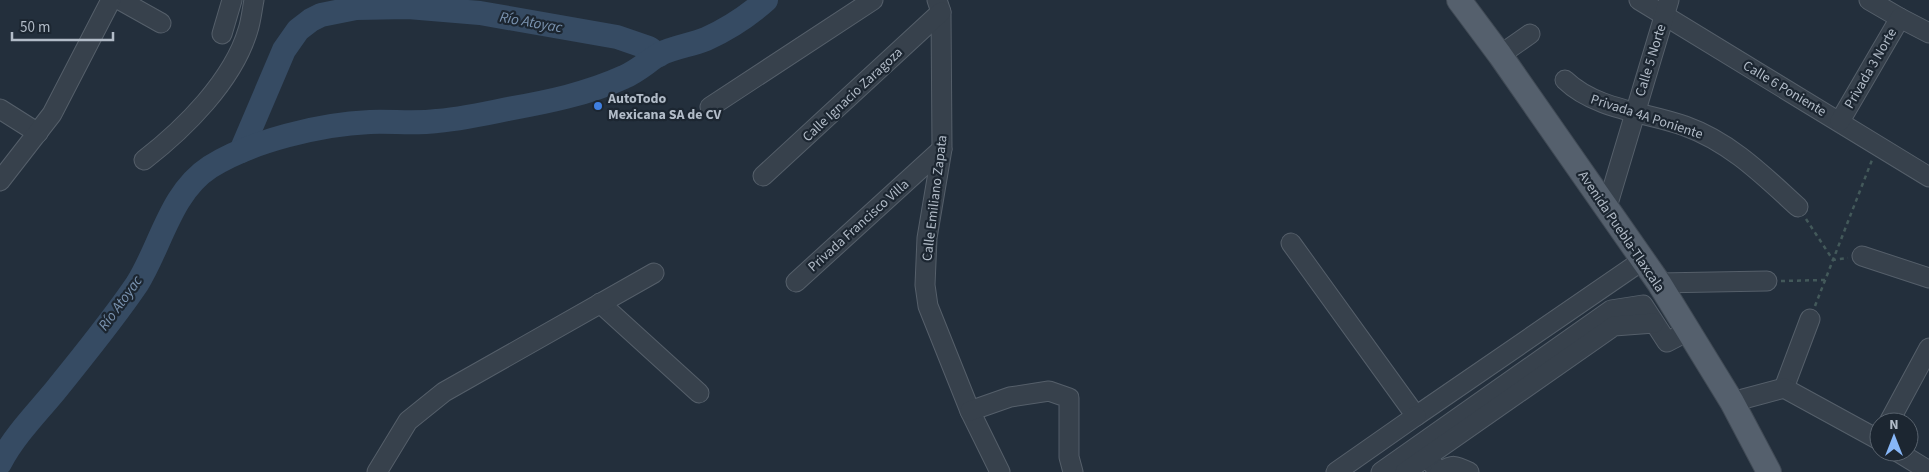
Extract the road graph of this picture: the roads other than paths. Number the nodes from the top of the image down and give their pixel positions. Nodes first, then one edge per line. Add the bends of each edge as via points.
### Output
1 (111, 0) edge
2 (120, 0) edge
3 (232, 0) edge
4 (254, 0) edge
5 (873, 0) edge
6 (1459, 0) edge
7 (1640, 0) edge
8 (1869, 0) edge
9 (939, 6) edge
10 (1667, 8) edge
11 (1900, 18) junction
12 (162, 23) dead end
13 (1929, 33) edge
14 (222, 34) dead end
15 (1530, 34) dead end
16 (1500, 55) junction
17 (1565, 80) dead end
18 (710, 107) dead end
19 (0, 109) edge
20 (1634, 112) junction
21 (1840, 121) junction
22 (38, 133) junction
23 (942, 149) junction
24 (144, 160) dead end
25 (763, 176) dead end
26 (1929, 177) edge
27 (0, 181) edge
28 (1607, 207) junction
29 (1798, 207) road end
30 (1291, 242) dead end
31 (1862, 256) dead end
32 (1643, 260) junction
33 (654, 273) dead end
34 (1929, 278) edge
35 (1767, 281) road end
36 (796, 282) dead end
37 (1659, 283) junction
38 (600, 303) junction
39 (1810, 319) road end
40 (1688, 331) junction
41 (1929, 348) edge
42 (1923, 376) edge
43 (1784, 388) junction
44 (699, 393) dead end
45 (1732, 402) junction
46 (970, 411) junction
47 (1896, 412) edge
48 (1416, 416) junction
49 (1869, 435) edge
50 (1422, 451) junction
51 (1914, 462) edge
52 (1929, 471) edge
53 (377, 472) edge
54 (1000, 472) edge
55 (1073, 472) edge
56 (1336, 472) edge
57 (1381, 472) edge
58 (1405, 472) edge
59 (1439, 472) edge
60 (1469, 472) edge
61 (1769, 472) edge

1 - 22 street via 52,114
2 - 12 street
3 - 14 street
4 - 24 street via 248,30 235,60 216,90 170,139
5 - 18 street
6 - 16 main road, Avenida Puebla-Tlaxcala
7 - 10 street, Calle 6 Poniente
8 - 11 street
9 - 23 street, Calle Emiliano Zapata
9 - 25 street, Calle Ignacio Zaragoza
10 - 20 street, Calle 5 Norte
10 - 21 street, Calle 6 Poniente
11 - 13 street, Privada 3 Norte
11 - 21 street, Privada 3 Norte
15 - 16 street
16 - 28 main road, Avenida Puebla-Tlaxcala
17 - 20 street, Privada 4A Poniente via 1585,96
19 - 22 street
20 - 28 street, Calle 5 Norte
20 - 29 street, Privada 4A Poniente via 1686,126 1727,146 1759,170
21 - 26 street, Calle 6 Poniente
22 - 27 street
23 - 36 street, Privada Francisco Villa
23 - 46 street, Calle Emiliano Zapata via 926,238 925,285 928,306
28 - 32 main road, Avenida Puebla-Tlaxcala
30 - 48 street
31 - 34 street
32 - 37 main road, Avenida Puebla-Tlaxcala
32 - 48 street
33 - 38 street
35 - 37 street
37 - 40 main road, Avenida Puebla-Tlaxcala
38 - 44 street
38 - 53 street via 444,392 408,421
39 - 43 street
40 - 45 main road, Avenida Puebla-Tlaxcala
40 - 50 street via 1667,342 1654,323 1614,326 1564,352
41 - 42 street
42 - 47 street
43 - 45 street
43 - 49 street
45 - 61 main road, Avenida Puebla-Tlaxcala
46 - 54 street, Calle Emiliano Zapata
46 - 55 street via 1010,397 1048,391 1069,398 1069,457
48 - 56 street
50 - 57 street
50 - 58 street
50 - 59 street
51 - 52 street
59 - 60 street via 1451,466

